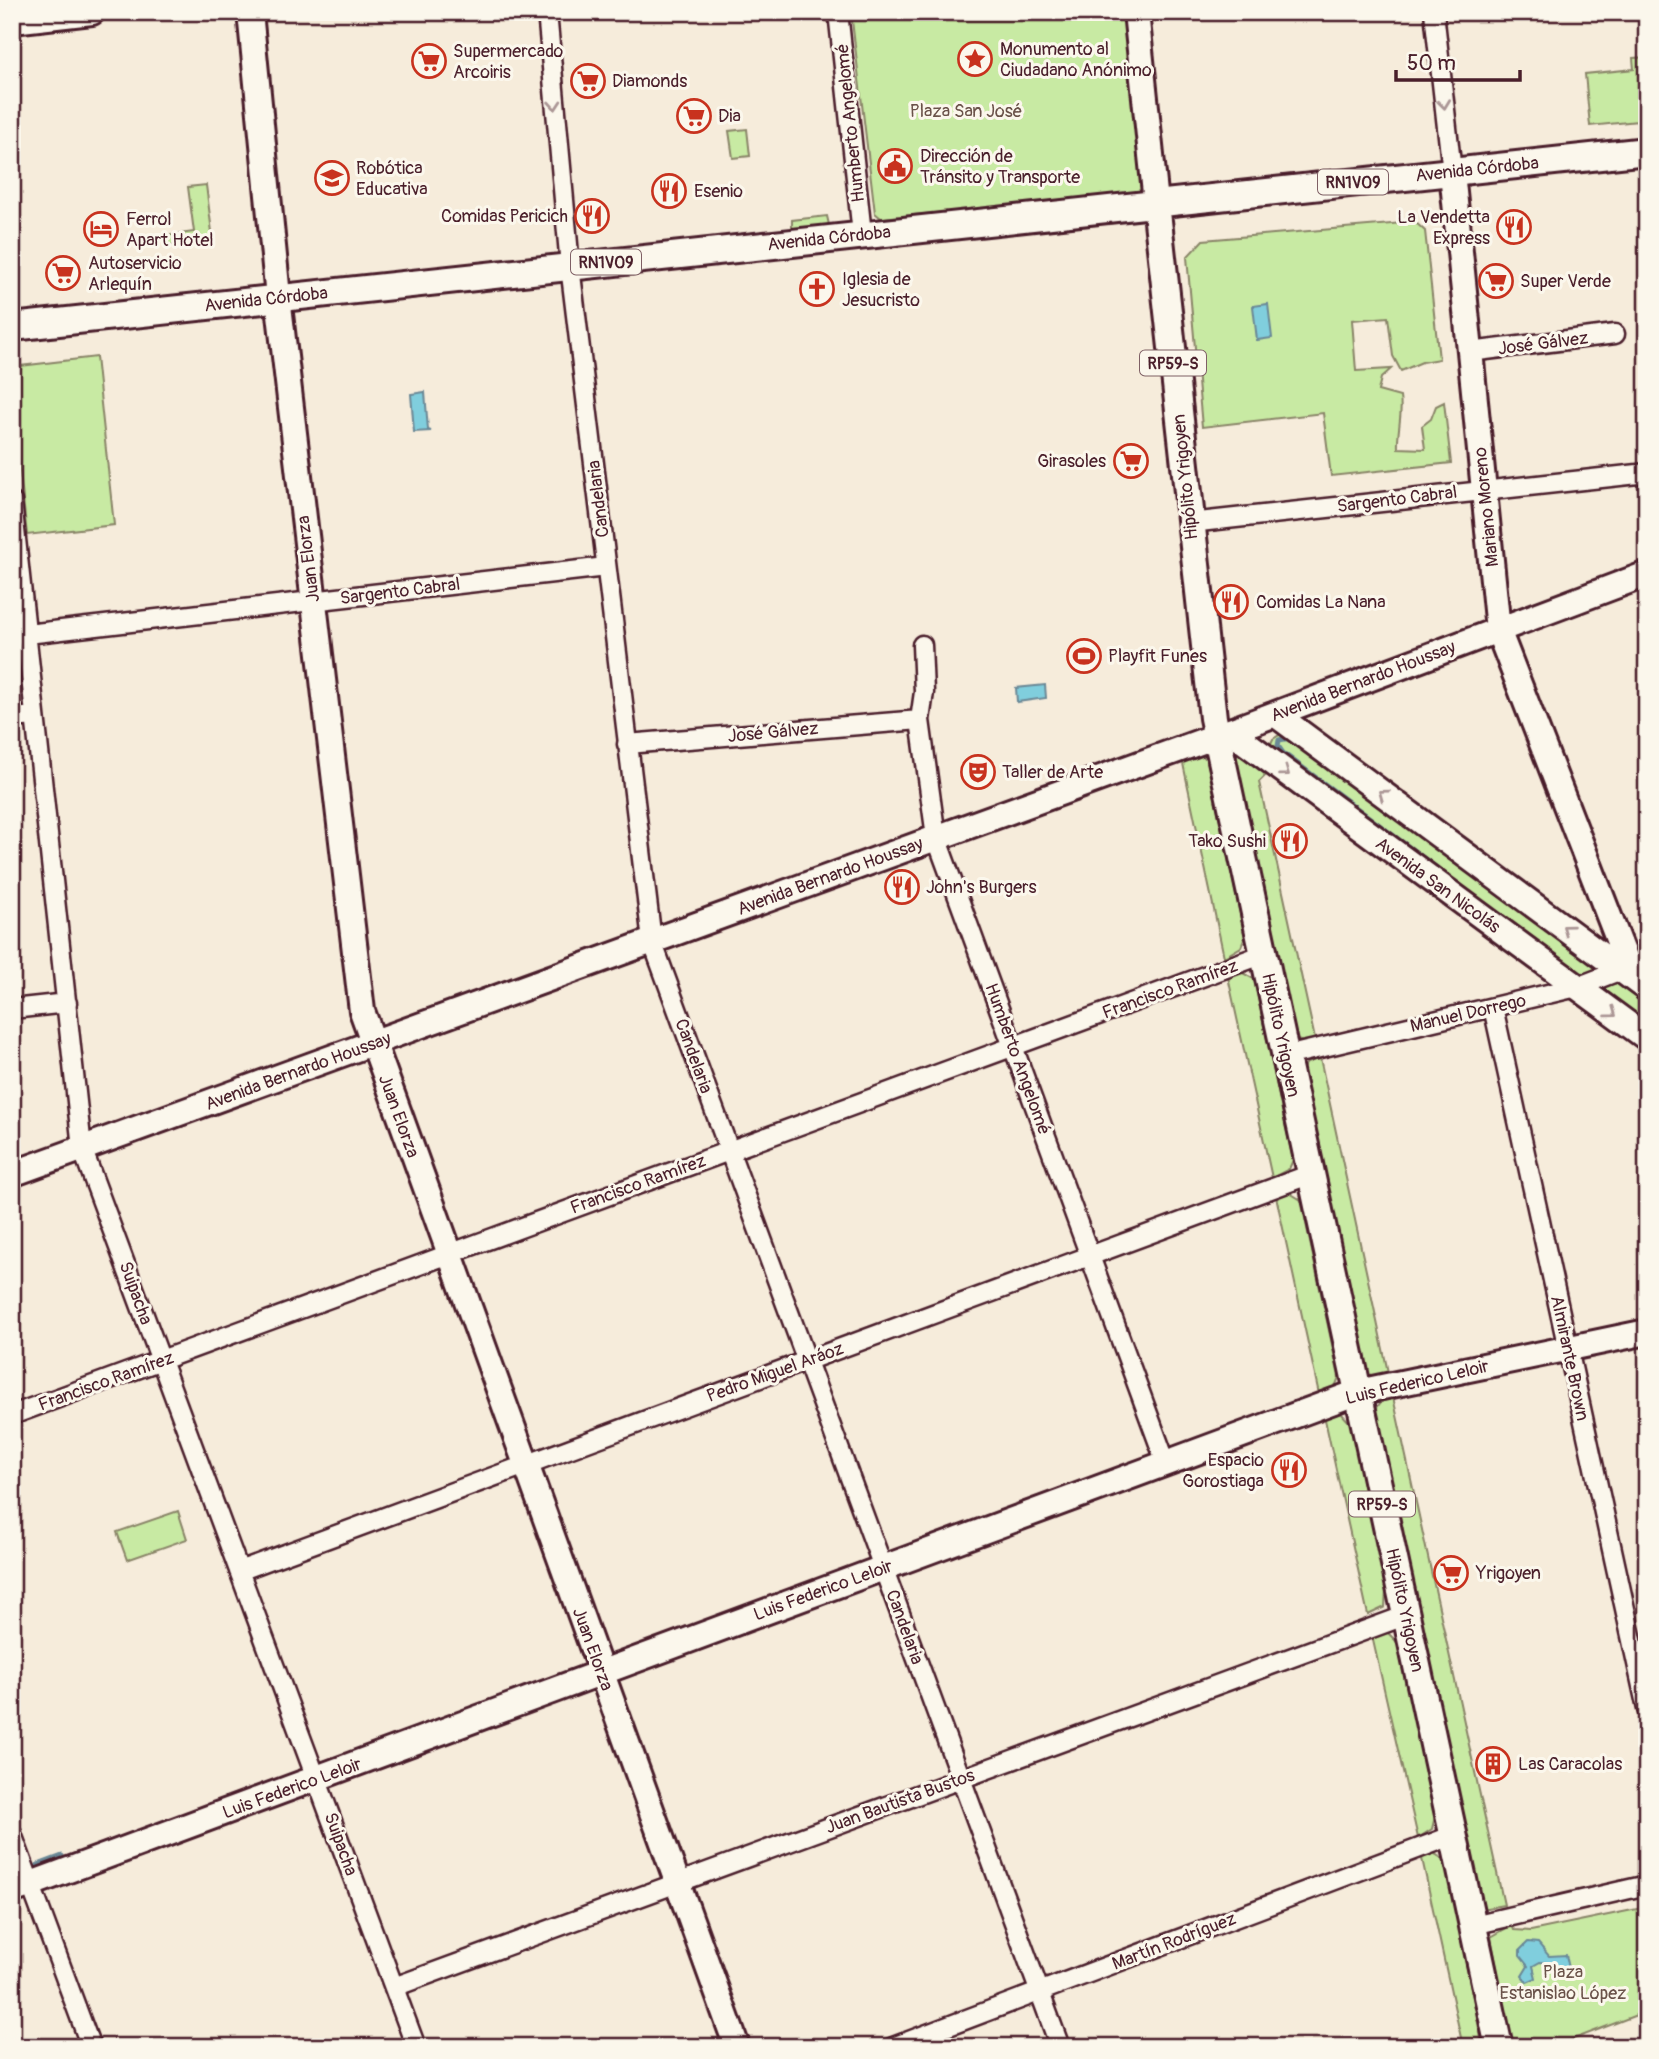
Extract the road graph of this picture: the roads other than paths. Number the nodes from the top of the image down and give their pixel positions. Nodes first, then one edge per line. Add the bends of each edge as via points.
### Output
1 (92, 12) edge
2 (250, 12) edge
3 (547, 12) edge
4 (838, 12) edge
5 (1136, 12) edge
6 (1434, 12) edge
7 (12, 21) edge
8 (1647, 151) edge
9 (1452, 172) junction
10 (1156, 203) junction
11 (862, 234) junction
12 (570, 266) junction
13 (278, 297) junction
14 (12, 327) edge
15 (1615, 334) dead end
16 (1470, 352) junction
17 (1647, 473) edge
18 (1484, 489) junction
19 (12, 502) edge
20 (1190, 523) junction
21 (606, 567) junction
22 (1647, 574) edge
23 (313, 601) junction
24 (1498, 630) junction
25 (27, 634) junction
26 (922, 645) dead end
27 (1275, 714) junction
28 (35, 716) junction
29 (12, 718) edge
30 (920, 720) junction
31 (1224, 733) junction
32 (627, 744) junction
33 (936, 837) junction
34 (652, 942) junction
35 (1264, 954) junction
36 (1635, 973) edge
37 (1577, 987) junction
38 (66, 1003) junction
39 (1493, 1007) junction
40 (12, 1009) edge
41 (1647, 1038) edge
42 (372, 1044) junction
43 (1013, 1046) junction
44 (1286, 1056) junction
45 (82, 1148) junction
46 (729, 1151) junction
47 (12, 1174) edge
48 (1311, 1174) junction
49 (449, 1254) junction
50 (1089, 1256) junction
51 (1647, 1332) edge
52 (1568, 1348) junction
53 (161, 1360) junction
54 (807, 1360) junction
55 (1359, 1392) junction
56 (12, 1415) edge
57 (1166, 1463) junction
58 (525, 1465) junction
59 (883, 1568) junction
60 (239, 1571) junction
61 (1406, 1615) junction
62 (601, 1673) junction
63 (1647, 1709) edge
64 (317, 1779) junction
65 (961, 1779) junction
66 (12, 1834) edge
67 (1454, 1835) junction
68 (678, 1883) junction
69 (1647, 1885) edge
70 (22, 1888) edge
71 (1473, 1924) junction
72 (394, 1987) junction
73 (1040, 1991) junction
74 (91, 2047) edge
75 (416, 2047) edge
76 (737, 2047) edge
77 (893, 2047) edge
78 (1060, 2047) edge
79 (1499, 2047) edge

1 - 7 street
2 - 13 street, Juan Elorza
3 -> 12 street, Candelaria
4 - 11 street, Humberto Angelomé
5 - 10 street, Hipólito Yrigoyen / RP59-S
6 -> 9 street, Mariano Moreno
8 - 9 main road, Avenida Córdoba / RN1V09
9 - 10 main road, Avenida Córdoba / RN1V09
9 - 16 street, Mariano Moreno
10 - 11 main road, Avenida Córdoba / RN1V09
10 - 20 main road, Hipólito Yrigoyen / RP59-S
11 - 12 main road, Avenida Córdoba / RN1V09
12 - 13 main road, Avenida Córdoba / RN1V09
12 - 21 street, Candelaria
13 - 14 main road, Avenida Córdoba / RN1V09
13 - 23 street, Juan Elorza
15 - 16 street, José Gálvez
16 - 18 street, Mariano Moreno
17 - 18 street, Sargento Cabral
18 - 20 street, Sargento Cabral
18 - 24 street, Mariano Moreno
19 - 25 street, Suipacha
20 - 31 main road, Hipólito Yrigoyen / RP59-S via 1205,670
21 - 23 street, Sargento Cabral
21 - 32 street, Candelaria
22 - 24 street, Avenida Bernardo Houssay
23 - 25 street, Sargento Cabral
23 - 42 street, Juan Elorza via 362,1011
24 - 27 street, Avenida Bernardo Houssay
24 - 36 street, Mariano Moreno
25 - 28 street, Suipacha
26 - 30 street, Humberto Angelomé
27 - 31 street, Avenida Bernardo Houssay
36 -> 27 street
28 - 29 street
28 - 38 street, Suipacha
30 - 32 street, José Gálvez
30 - 33 street, Humberto Angelomé
31 - 33 street, Avenida Bernardo Houssay
31 - 35 main road, Hipólito Yrigoyen / RP59-S
31 -> 37 street, Avenida San Nicolás
32 - 34 street, Candelaria
33 - 34 street, Avenida Bernardo Houssay
33 - 43 street, Humberto Angelomé
34 - 42 street, Avenida Bernardo Houssay
34 - 46 street, Candelaria
35 - 43 street, Francisco Ramírez
35 - 44 main road, Hipólito Yrigoyen / RP59-S
36 - 37 street, Manuel Dorrego
37 - 39 street, Manuel Dorrego
37 -> 41 street, Avenida San Nicolás
38 - 40 street
38 - 45 street, Suipacha
39 - 44 street, Manuel Dorrego
39 - 52 street, Almirante Brown
42 - 45 street, Avenida Bernardo Houssay
42 - 49 street, Juan Elorza
43 - 46 street, Francisco Ramírez
43 - 50 street, Humberto Angelomé
44 - 48 main road, Hipólito Yrigoyen / RP59-S
45 - 47 street, Avenida Bernardo Houssay
45 - 53 street, Suipacha
46 - 49 street, Francisco Ramírez
46 - 54 street, Candelaria
48 - 50 street, Pedro Miguel Aráoz
48 - 55 main road, Hipólito Yrigoyen / RP59-S
49 - 53 street, Francisco Ramírez
49 - 58 street, Juan Elorza
50 - 54 street, Pedro Miguel Aráoz
50 - 57 street, Humberto Angelomé
51 - 52 street, Luis Federico Leloir
52 - 55 street, Luis Federico Leloir
52 - 63 street, Almirante Brown
53 - 56 street, Francisco Ramírez
53 - 60 street, Suipacha
54 - 58 street, Pedro Miguel Aráoz
54 - 59 street, Candelaria
55 - 57 street, Luis Federico Leloir
55 - 61 main road, Hipólito Yrigoyen / RP59-S
57 - 59 street, Luis Federico Leloir
58 - 60 street, Pedro Miguel Aráoz
58 - 62 street, Juan Elorza
59 - 62 street, Luis Federico Leloir
59 - 65 street, Candelaria
60 - 64 street, Suipacha
61 - 65 street, Juan Bautista Bustos
61 - 67 main road, Hipólito Yrigoyen / RP59-S
62 - 64 street, Luis Federico Leloir
62 - 68 street, Juan Elorza
64 - 70 street, Luis Federico Leloir
64 - 72 street, Suipacha
65 - 68 street, Juan Bautista Bustos
65 - 73 street, Candelaria
66 - 70 street
67 - 71 main road, Hipólito Yrigoyen / RP59-S
67 - 73 street, Martín Rodríguez
68 - 72 street, Juan Bautista Bustos
68 - 76 street, Juan Elorza
69 - 71 street
70 - 74 street
71 - 79 main road, Hipólito Yrigoyen / RP59-S
72 - 75 street, Suipacha
73 - 77 street, Martín Rodríguez
73 - 78 street, Candelaria

